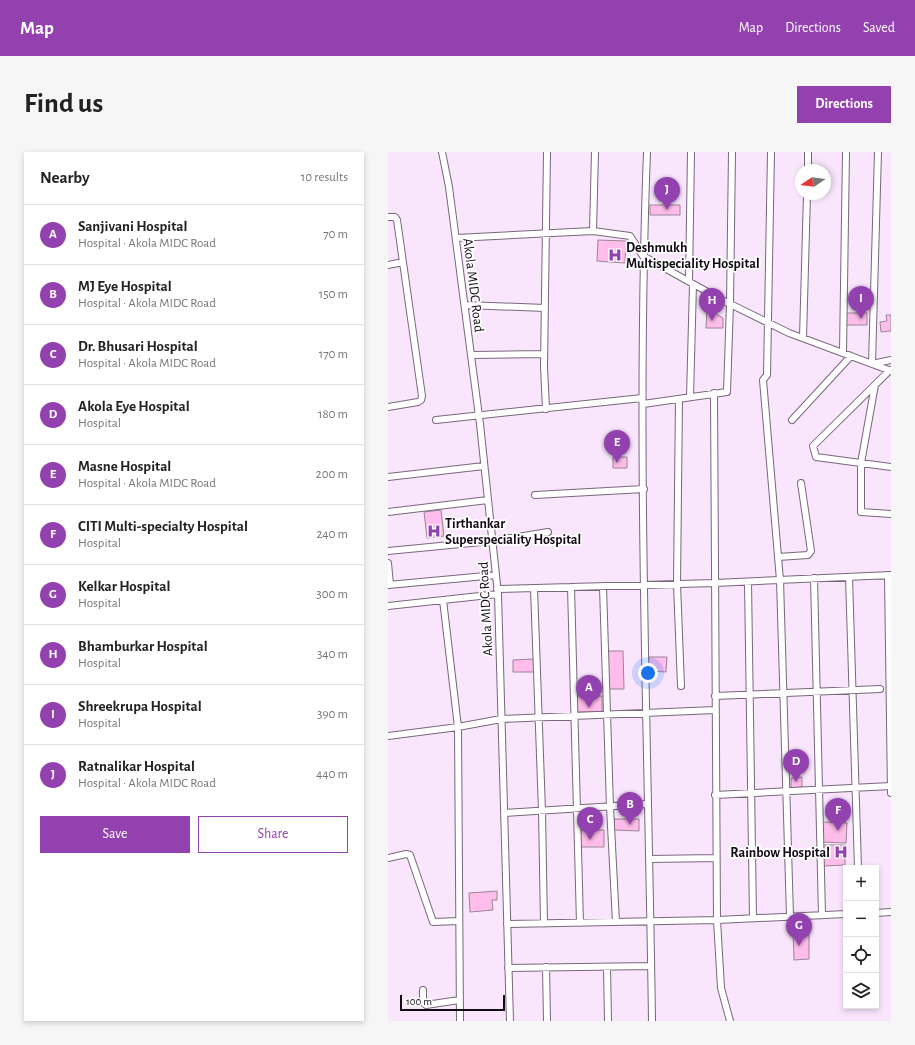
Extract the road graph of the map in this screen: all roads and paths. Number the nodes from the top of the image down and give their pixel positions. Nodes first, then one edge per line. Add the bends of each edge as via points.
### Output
1 (442, 152) edge
2 (547, 152) edge
3 (595, 152) edge
4 (647, 152) edge
5 (691, 152) edge
6 (732, 152) edge
7 (771, 152) edge
8 (808, 152) edge
9 (846, 152) edge
10 (878, 152) edge
11 (808, 164) edge
12 (807, 200) edge
13 (388, 217) edge
14 (593, 230) junction
15 (546, 233) junction
16 (456, 238) junction
17 (643, 256) junction
18 (403, 262) junction
19 (388, 265) edge
20 (691, 282) junction
21 (730, 304) junction
22 (465, 305) junction
23 (545, 308) junction
24 (769, 323) junction
25 (803, 338) junction
26 (843, 353) junction
27 (544, 354) junction
28 (471, 355) junction
29 (851, 356) junction
30 (891, 360) edge
31 (872, 364) junction
32 (891, 370) edge
33 (875, 385) junction
34 (714, 393) junction
35 (690, 397) junction
36 (679, 399) junction
37 (643, 401) junction
38 (388, 407) edge
39 (546, 409) junction
40 (478, 415) junction
41 (436, 420) dead end
42 (792, 420) dead end
43 (861, 463) junction
44 (484, 466) junction
45 (891, 467) edge
46 (388, 477) edge
47 (801, 483) dead end
48 (644, 489) junction
49 (535, 495) dead end
50 (488, 500) junction
51 (388, 512) edge
52 (891, 514) edge
53 (548, 532) dead end
54 (492, 541) junction
55 (388, 551) edge
56 (778, 557) junction
57 (388, 563) edge
58 (496, 575) junction
59 (889, 575) edge
60 (849, 577) junction
61 (814, 578) junction
62 (780, 580) junction
63 (748, 582) junction
64 (715, 583) junction
65 (677, 584) junction
66 (389, 585) edge
67 (645, 586) junction
68 (603, 587) junction
69 (534, 588) junction
70 (571, 588) junction
71 (498, 592) junction
72 (443, 600) junction
73 (388, 606) edge
74 (681, 686) dead end
75 (880, 689) dead end
76 (852, 690) junction
77 (817, 691) junction
78 (784, 693) junction
79 (749, 695) junction
80 (715, 696) junction
81 (715, 710) junction
82 (646, 712) junction
83 (606, 714) junction
84 (573, 716) junction
85 (538, 718) junction
86 (501, 719) junction
87 (458, 727) junction
88 (388, 736) edge
89 (891, 786) edge
90 (855, 788) junction
91 (819, 790) junction
92 (787, 791) junction
93 (750, 793) junction
94 (891, 793) edge
95 (715, 795) junction
96 (647, 804) junction
97 (610, 807) junction
98 (576, 808) junction
99 (542, 811) junction
100 (504, 813) junction
101 (388, 858) edge
102 (716, 858) junction
103 (649, 859) junction
104 (858, 865) edge
105 (891, 912) edge
106 (879, 913) edge
107 (843, 914) edge
108 (822, 915) junction
109 (790, 916) junction
110 (753, 918) junction
111 (717, 920) junction
112 (459, 921) junction
113 (616, 922) junction
114 (651, 922) junction
115 (580, 923) junction
116 (507, 924) junction
117 (544, 924) junction
118 (651, 966) junction
119 (607, 967) junction
120 (508, 968) junction
121 (546, 968) junction
122 (423, 990) dead end
123 (460, 1000) junction
124 (460, 1021) edge
125 (510, 1021) edge
126 (547, 1021) edge
127 (608, 1021) edge
128 (652, 1021) edge
129 (730, 1021) edge

1 - 16 street, Akola MIDC Road
2 - 15 street
3 - 14 street
4 - 17 street
5 - 20 street
6 - 21 street
7 - 24 street
8 - 11 street
9 - 26 street
10 - 31 street
12 - 25 street
13 - 18 street via 395,217 397,220
14 - 15 street
14 - 17 street via 630,236
15 - 16 street
15 - 23 street
16 - 22 street, Akola MIDC Road
17 - 20 street
17 - 37 street
18 - 19 street
18 - 38 street via 422,396 418,402
20 - 21 street
20 - 35 street
21 - 24 street
21 - 34 street via 727,392
22 - 23 street
22 - 28 street, Akola MIDC Road
23 - 27 street
24 - 25 street
24 - 56 street via 767,375 764,380
25 - 26 street
26 - 29 street
27 - 28 street
27 - 39 street
28 - 40 street, Akola MIDC Road
29 - 31 street
29 - 42 street
30 - 31 street
31 - 32 street
32 - 33 street
33 - 43 street
33 - 43 street via 813,446 816,457
34 - 35 street
34 - 64 street
35 - 36 street
36 - 37 street
36 - 65 street
37 - 39 street
37 - 48 street
39 - 40 street
40 - 41 street
40 - 44 street, Akola MIDC Road
43 - 45 street
43 - 52 street via 861,512
44 - 46 street
44 - 50 street, Akola MIDC Road
47 - 56 street via 812,551 808,555
48 - 49 street
48 - 67 street
50 - 51 street
50 - 54 street, Akola MIDC Road
53 - 54 street
54 - 55 street
54 - 58 street, Akola MIDC Road
56 - 62 street
57 - 66 street
58 - 66 street
58 - 71 street, Akola MIDC Road
59 - 60 street
59 - 89 street
60 - 61 street
60 - 76 street
61 - 62 street
61 - 77 street
62 - 63 street
62 - 78 street
63 - 64 street
63 - 79 street
64 - 65 street
64 - 80 street
65 - 67 street
65 - 74 street
67 - 68 street
67 - 82 street
68 - 70 street
68 - 83 street
69 - 70 street
69 - 71 street
69 - 85 street
70 - 84 street
71 - 72 street
71 - 86 street, Akola MIDC Road
72 - 73 street
72 - 87 street
75 - 76 street
76 - 77 street
76 - 90 street
77 - 78 street
77 - 91 street
78 - 79 street
78 - 92 street
79 - 80 street
79 - 93 street
80 - 81 street
81 - 82 street
81 - 95 street
82 - 83 street
82 - 96 street
83 - 84 street
83 - 97 street
84 - 85 street
84 - 98 street
85 - 86 street
85 - 99 street
86 - 87 street
86 - 100 street, Akola MIDC Road
87 - 88 street
87 - 112 street
89 - 90 street
89 - 94 street
90 - 91 street
90 - 104 street
91 - 92 street
91 - 108 street
92 - 93 street
92 - 109 street
93 - 95 street
93 - 110 street
95 - 102 street
96 - 97 street
96 - 103 street
97 - 98 street
97 - 113 street
98 - 99 street
98 - 115 street
99 - 100 street
99 - 117 street
100 - 116 street, Akola MIDC Road
101 - 112 street via 406,854 410,856 433,922
102 - 103 street
102 - 111 street
103 - 114 street
105 - 106 street
107 - 108 street
108 - 109 street
109 - 110 street
110 - 111 street
111 - 114 street
111 - 129 street via 721,988
112 - 123 street
113 - 114 street
113 - 115 street
114 - 118 street
115 - 117 street
116 - 117 street
116 - 120 street, Akola MIDC Road
118 - 119 street
118 - 128 street
119 - 121 street
119 - 127 street
120 - 121 street
120 - 125 street, Akola MIDC Road
121 - 126 street
122 - 123 street via 423,1002 426,1005
123 - 124 street

